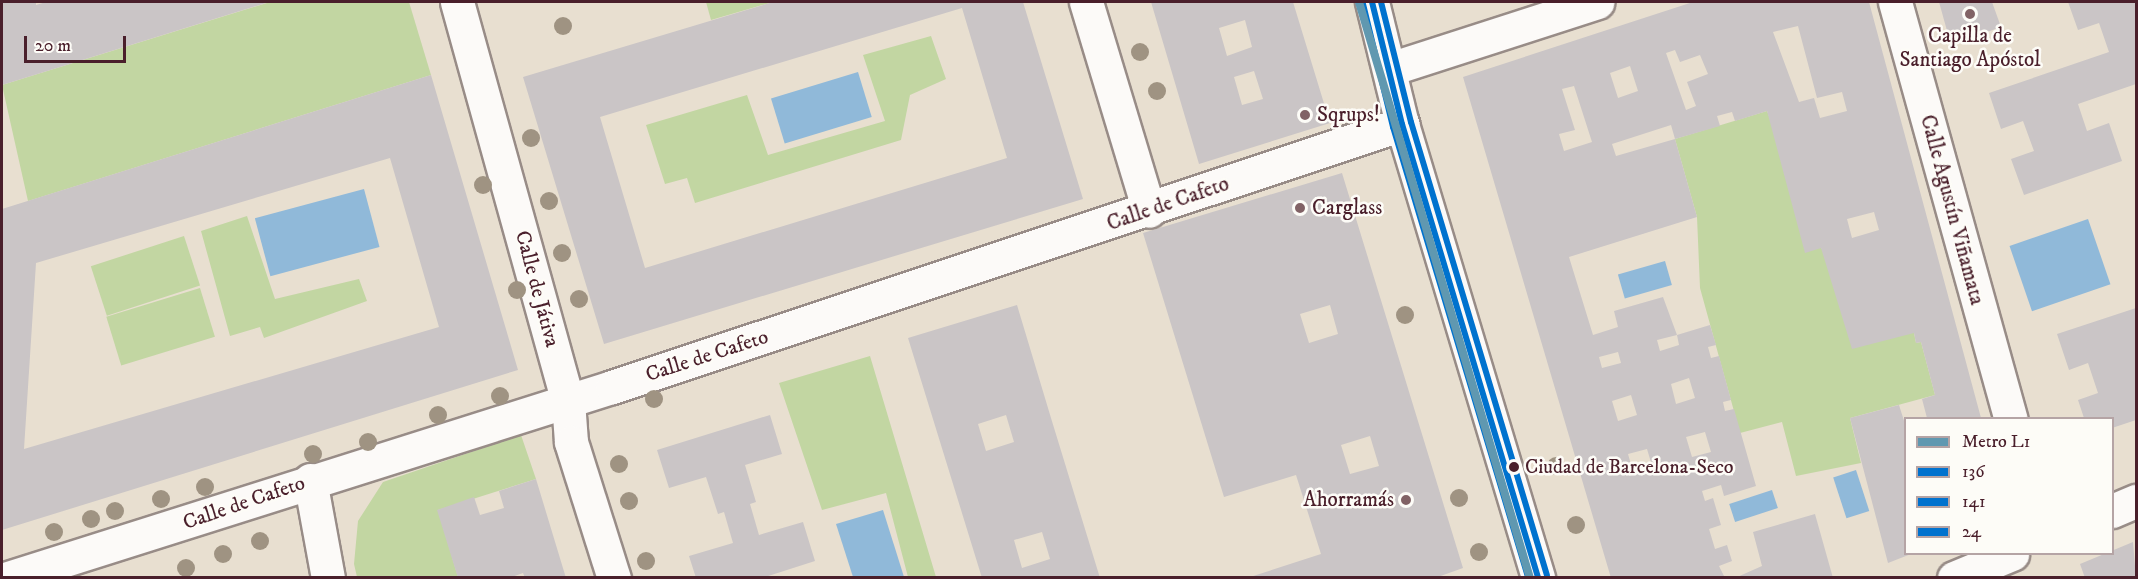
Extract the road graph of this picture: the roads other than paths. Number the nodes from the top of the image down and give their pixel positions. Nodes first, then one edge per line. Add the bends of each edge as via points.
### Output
1 (457, 2) edge
2 (1086, 2) edge
3 (1371, 2) edge
4 (1597, 2) edge
5 (1895, 2) edge
6 (1390, 69) junction
7 (1402, 124) junction
8 (1149, 211) junction
9 (568, 401) junction
10 (2010, 417) edge
11 (310, 480) junction
12 (2136, 501) edge
13 (2114, 510) edge
14 (2010, 555) edge
15 (8, 578) edge
16 (328, 578) edge
17 (614, 578) edge
18 (1538, 578) edge
19 (1954, 578) edge

1 - 9 street, Calle de Játiva
2 - 8 street
3 - 6 street
4 - 6 street
5 - 10 street, Calle Agustín Viñamata
6 - 7 street
7 - 8 street, Calle de Cafeto
7 - 18 street
8 - 9 street, Calle de Cafeto
9 - 11 street, Calle de Cafeto
9 - 17 street, Calle de Játiva via 571,442
11 - 15 street, Calle de Cafeto
11 - 16 street
12 - 13 street
14 - 19 street

